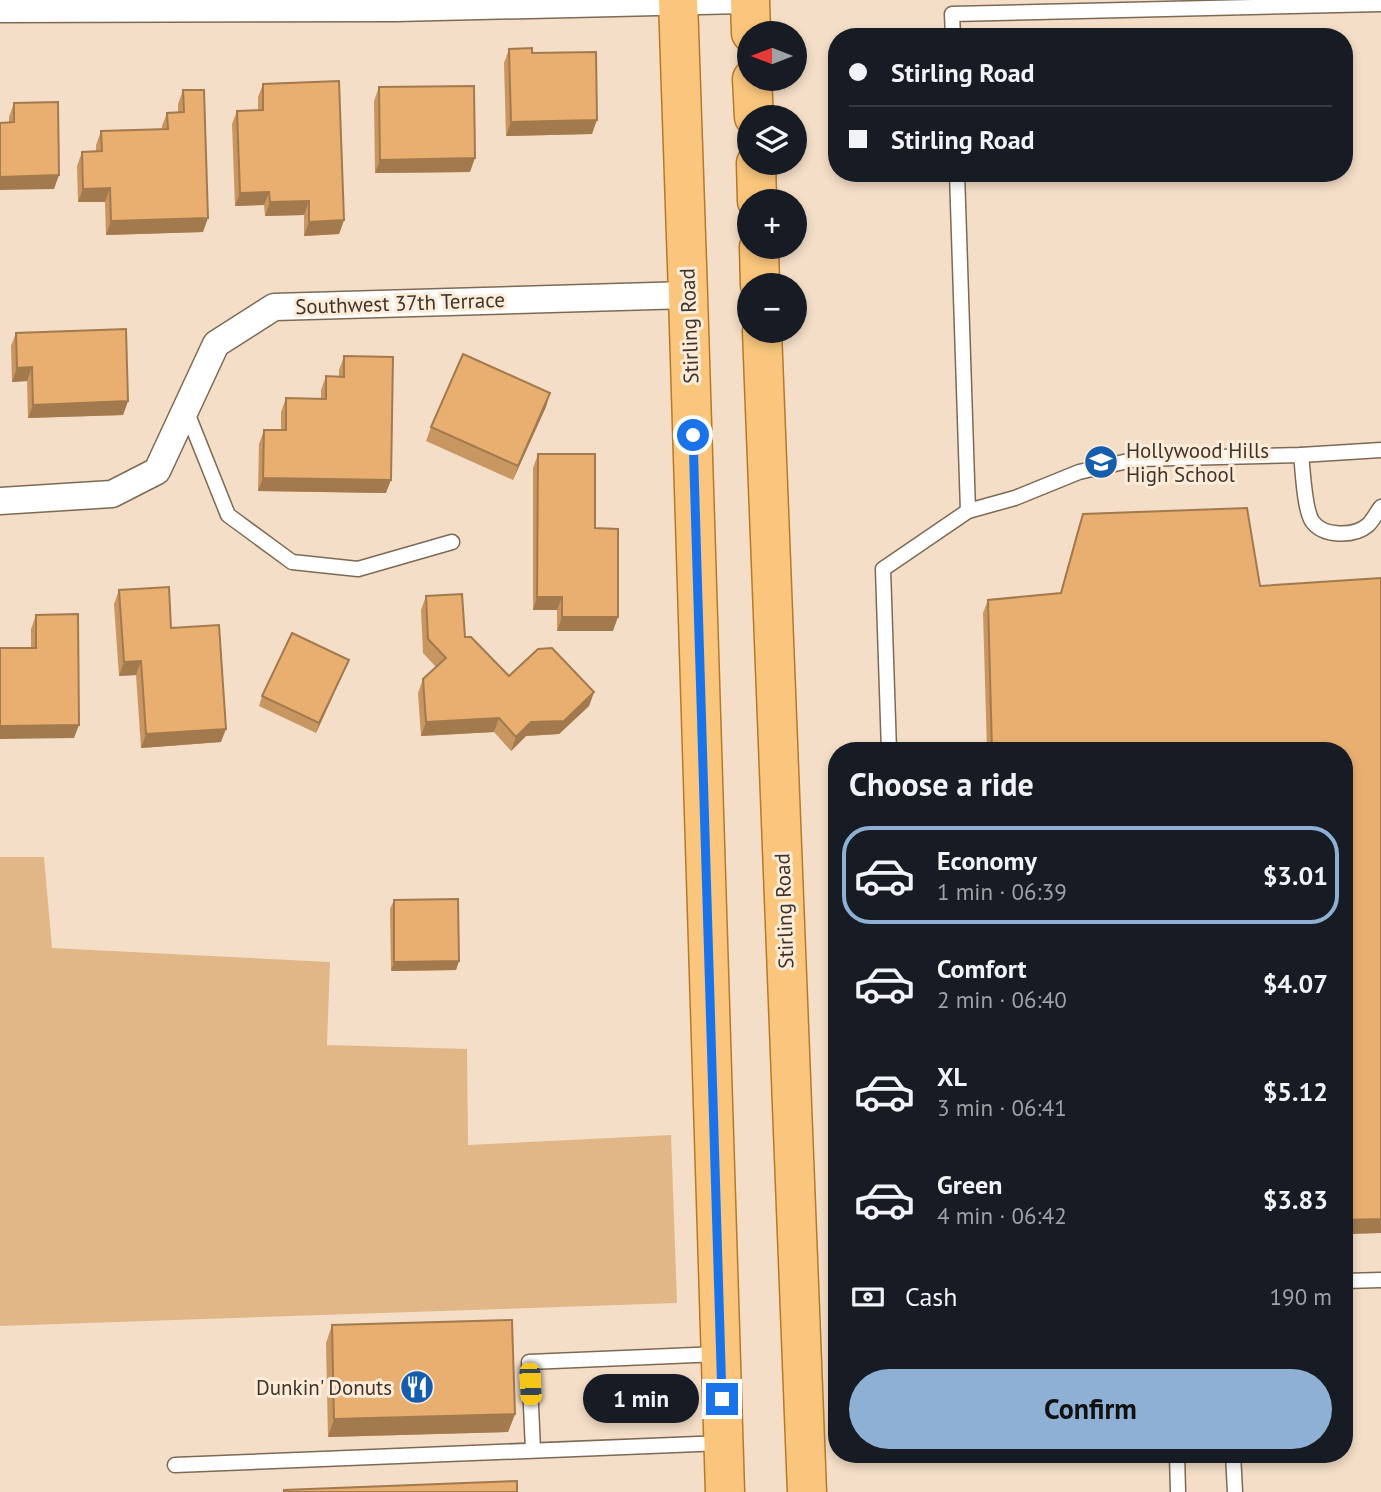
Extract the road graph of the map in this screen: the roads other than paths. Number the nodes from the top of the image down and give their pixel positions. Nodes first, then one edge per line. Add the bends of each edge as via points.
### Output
1 (743, 0) edge
2 (750, 0) edge
3 (678, 1) edge
4 (1121, 5) edge
5 (1381, 5) edge
6 (1030, 6) edge
7 (0, 9) edge
8 (751, 21) edge
9 (953, 28) edge
10 (957, 182) edge
11 (688, 295) junction
12 (762, 343) edge
13 (186, 410) junction
14 (1381, 450) edge
15 (1301, 454) junction
16 (0, 501) edge
17 (1381, 507) edge
18 (968, 511) junction
19 (452, 542) dead end
20 (889, 742) edge
21 (1381, 1280) edge
22 (1353, 1281) edge
23 (721, 1354) junction
24 (723, 1443) junction
25 (533, 1450) junction
26 (1177, 1463) edge
27 (1233, 1463) edge
28 (175, 1465) dead end
29 (725, 1492) edge
30 (807, 1492) edge
31 (1178, 1492) edge
32 (1235, 1492) edge

1 - 3 street
2 - 8 main road
3 - 7 street via 396,8
3 - 11 main road, Stirling Road
4 - 5 lane
4 - 6 lane
6 - 9 lane via 952,13
10 - 18 lane
11 - 13 street, Southwest 37th Terrace via 274,307 216,344
11 - 23 main road, Stirling Road
12 - 30 main road, Stirling Road
13 - 16 street, Southwest 37th Terrace via 157,471 146,477 111,494
13 - 19 lane via 228,515 292,562 358,569
14 - 15 lane
15 - 17 lane via 1312,520 1325,531 1346,534 1367,526
15 - 18 lane via 1137,459 1079,472
18 - 20 lane via 883,569
21 - 22 lane
23 - 24 main road, Stirling Road
23 - 25 lane via 529,1362
24 - 25 lane
24 - 29 main road, Stirling Road
25 - 28 lane
26 - 31 lane
27 - 32 lane

